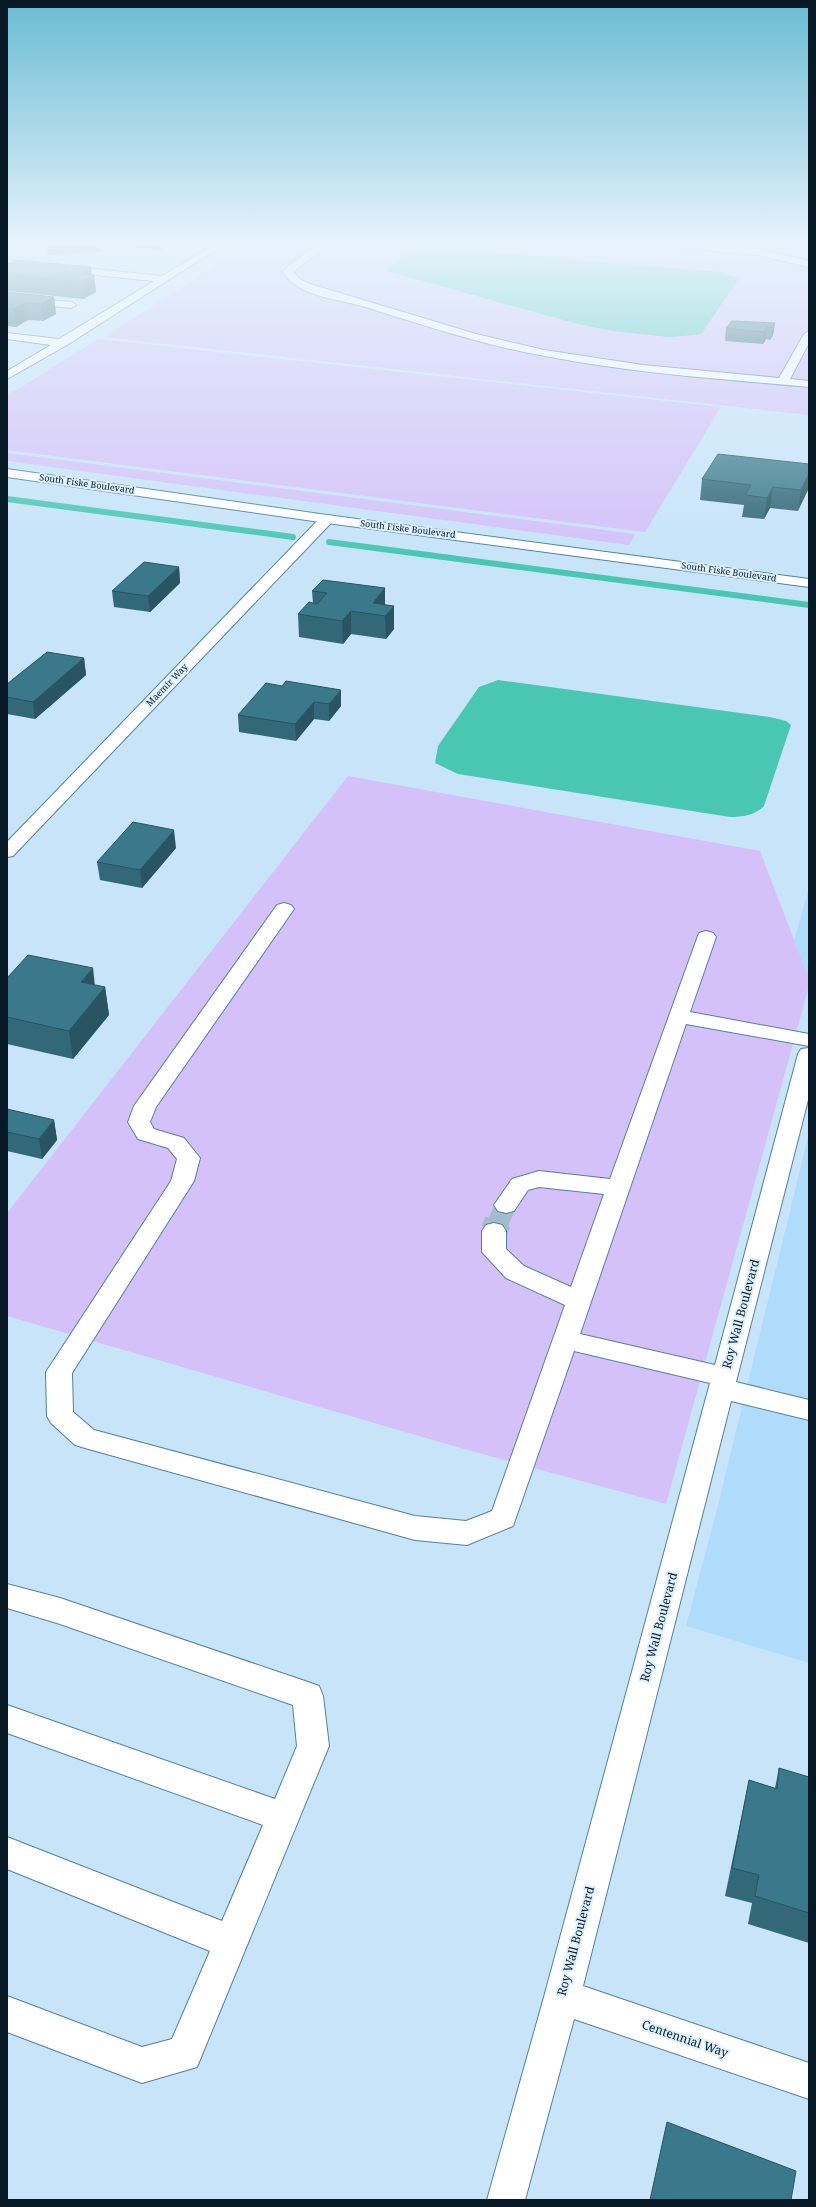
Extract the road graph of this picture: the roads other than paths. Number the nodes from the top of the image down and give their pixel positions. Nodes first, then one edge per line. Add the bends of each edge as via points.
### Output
1 (56, 348) edge
2 (522, 348) edge
3 (801, 348) edge
4 (7, 376) edge
5 (783, 381) junction
6 (809, 384) edge
7 (7, 473) edge
8 (327, 519) junction
9 (809, 583) edge
10 (7, 852) edge
11 (284, 909) dead end
12 (706, 936) dead end
13 (678, 1016) junction
14 (809, 1040) edge
15 (809, 1054) edge
16 (618, 1188) junction
17 (506, 1205) tunnel mouth
18 (494, 1231) tunnel mouth
19 (579, 1301) junction
20 (565, 1340) junction
21 (723, 1383) junction
22 (809, 1410) edge
23 (7, 1596) edge
24 (7, 1719) edge
25 (283, 1817) junction
26 (7, 1853) edge
27 (231, 1942) junction
28 (562, 1997) junction
29 (7, 2014) edge
30 (809, 2080) edge
31 (506, 2200) edge

1 - 4 street
2 - 5 street via 602,362
3 - 5 street
5 - 6 street
7 - 8 street, South Fiske Boulevard
8 - 9 street, South Fiske Boulevard
8 - 10 street, Maemir Way
11 - 20 street via 145,1106 139,1122 146,1134 176,1143 189,1158 182,1181 59,1372 60,1416 85,1438 415,1528 467,1533 503,1518
12 - 13 street
13 - 14 street
13 - 16 street
15 - 21 street, Roy Wall Boulevard
16 - 17 street via 539,1180 520,1184
16 - 19 street
18 - 19 street via 494,1252 515,1272
19 - 20 street
20 - 21 street
21 - 22 street
21 - 28 street, Roy Wall Boulevard
23 - 25 street via 60,1611 308,1696 313,1746
24 - 25 street
25 - 27 street
26 - 27 street
27 - 29 street via 184,2054 142,2065
28 - 30 street, Centennial Way
28 - 31 street, Roy Wall Boulevard

